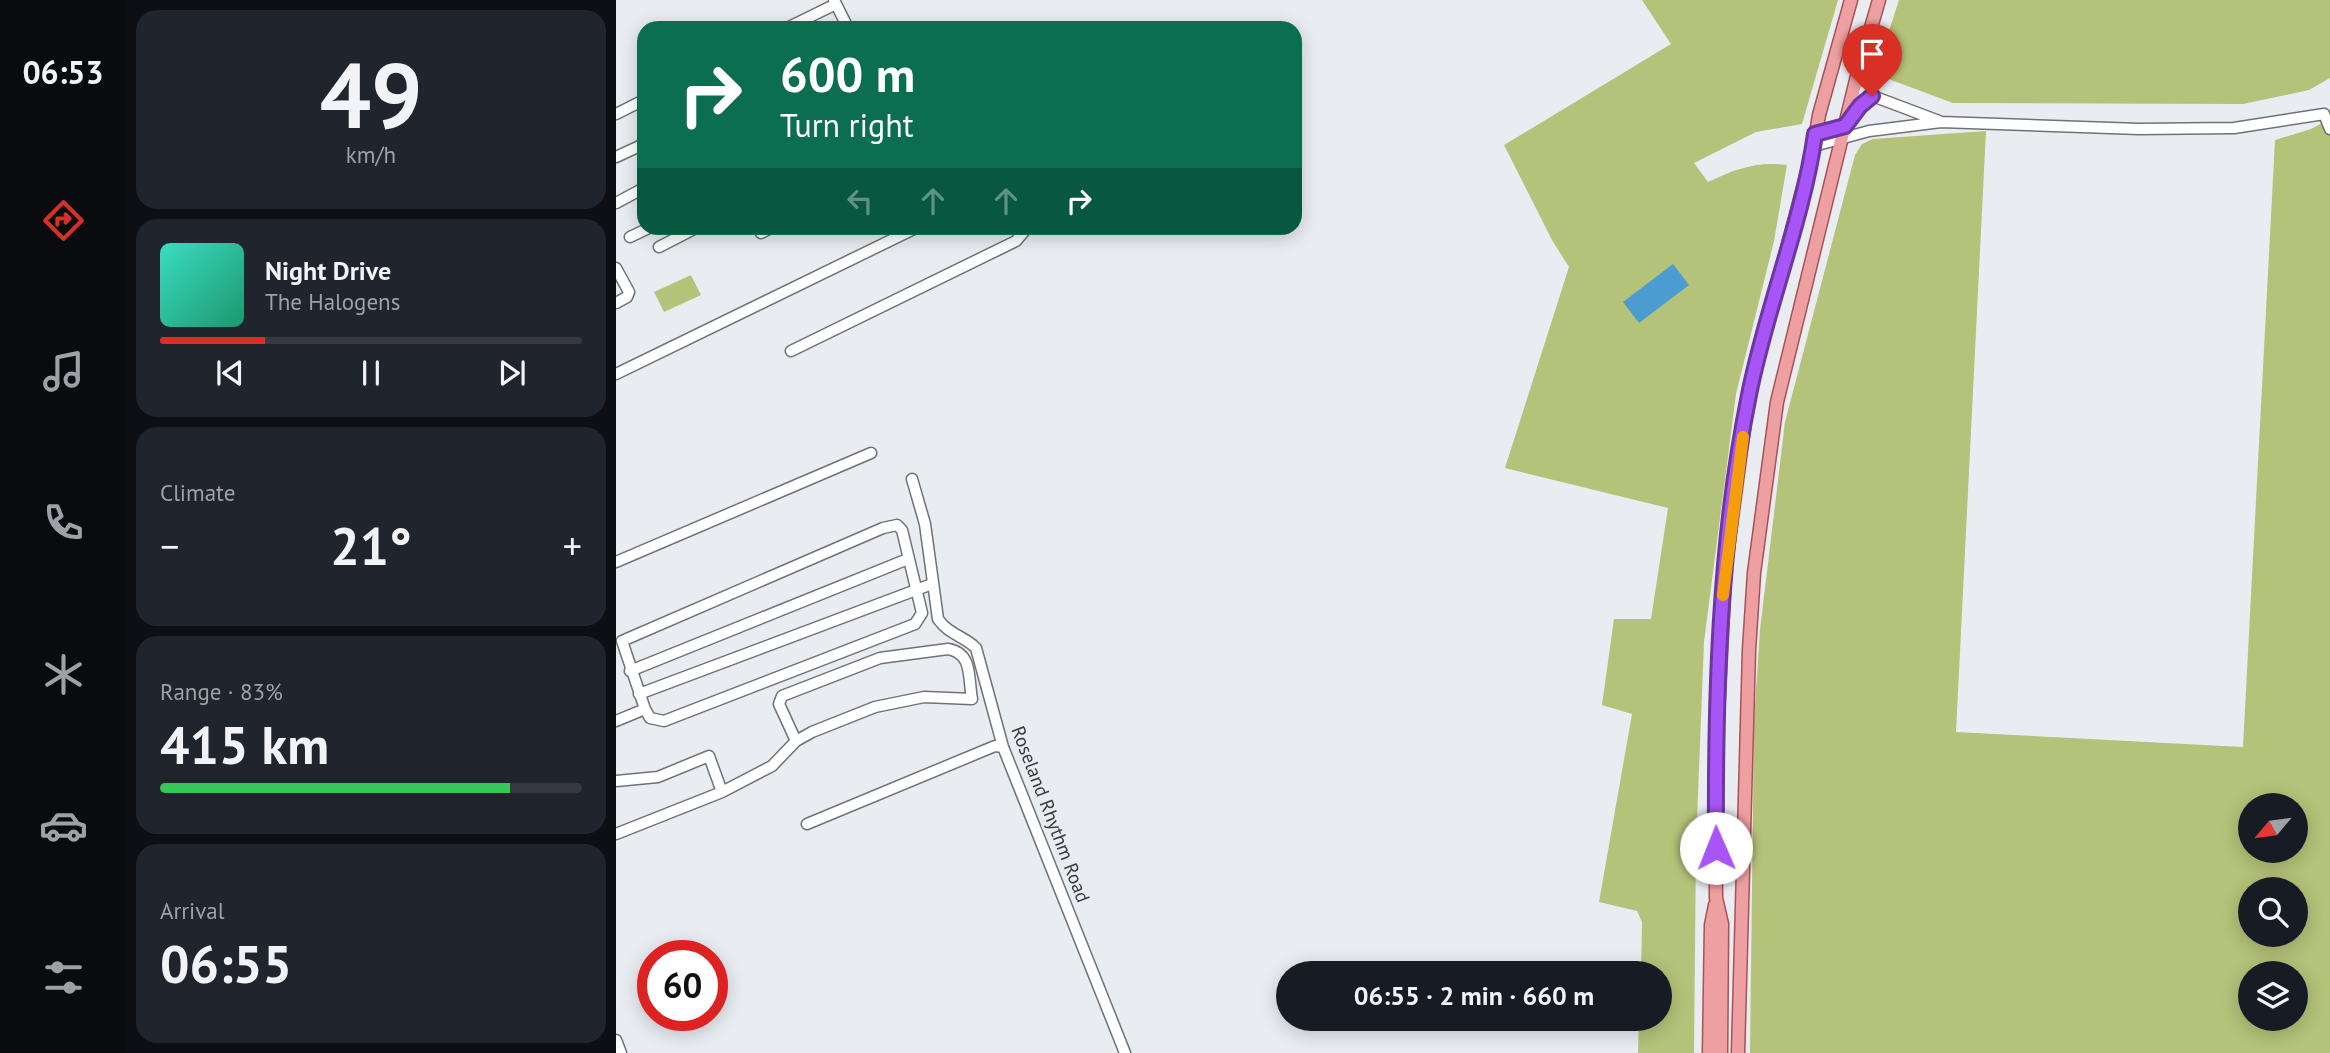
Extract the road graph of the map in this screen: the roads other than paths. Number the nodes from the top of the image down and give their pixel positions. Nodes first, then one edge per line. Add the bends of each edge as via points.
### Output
1 (1851, 0) edge
2 (1879, 0) edge
3 (835, 2) edge
4 (801, 21) edge
5 (844, 21) edge
6 (1854, 89) junction
7 (1872, 96) junction
8 (637, 104) edge
9 (616, 114) edge
10 (1941, 122) junction
11 (1845, 126) junction
12 (2330, 129) edge
13 (1841, 139) junction
14 (1815, 140) junction
15 (637, 147) edge
16 (616, 157) edge
17 (637, 192) edge
18 (616, 203) edge
19 (637, 233) edge
20 (682, 235) edge
21 (902, 235) edge
22 (1021, 235) edge
23 (629, 237) dead end
24 (659, 247) dead end
25 (616, 268) edge
26 (616, 303) edge
27 (791, 351) dead end
28 (616, 374) edge
29 (871, 453) dead end
30 (912, 479) dead end
31 (908, 559) junction
32 (616, 562) edge
33 (932, 584) junction
34 (915, 589) junction
35 (630, 671) junction
36 (639, 694) junction
37 (645, 709) junction
38 (616, 721) edge
39 (796, 741) junction
40 (1003, 747) junction
41 (616, 781) edge
42 (722, 792) junction
43 (807, 824) dead end
44 (616, 834) edge
45 (1716, 898) junction
46 (616, 1040) edge
47 (621, 1053) edge
48 (1125, 1053) edge
49 (1710, 1053) edge
50 (1721, 1053) edge
51 (1738, 1053) edge

1 - 14 main road
2 - 6 main road
3 - 4 street
3 - 5 street
6 - 7 street
6 - 11 main road
7 - 10 street
7 - 11 street
8 - 9 street
10 - 12 street via 2234,128 2324,114
10 - 13 street
11 - 13 main road
11 - 14 street
13 - 14 street
13 - 51 main road via 1777,402 1754,573
14 - 45 main road via 1748,397 1734,498 1720,647
15 - 16 street
17 - 18 street
19 - 23 street
20 - 24 street
21 - 28 street
22 - 27 street
25 - 26 street via 629,292
29 - 32 street
30 - 33 street, Roseland Rhythm Road via 925,524
31 - 34 street
31 - 35 street
31 - 35 street via 902,530 897,525 883,528 622,641
33 - 34 street
33 - 40 street, Roseland Rhythm Road via 934,607 944,629 976,648
34 - 36 street
34 - 37 street via 922,613 915,624 664,721 650,718
35 - 36 street
36 - 37 street
37 - 38 street
39 - 39 street via 779,704 782,696 880,658 948,649 965,656 972,699 924,696 875,707
39 - 42 street via 772,766
40 - 43 street via 995,746
40 - 48 street, Roseland Rhythm Road
41 - 42 street via 657,777 709,756
42 - 44 street
45 - 49 main road via 1711,925
45 - 50 main road via 1722,924
46 - 47 street

